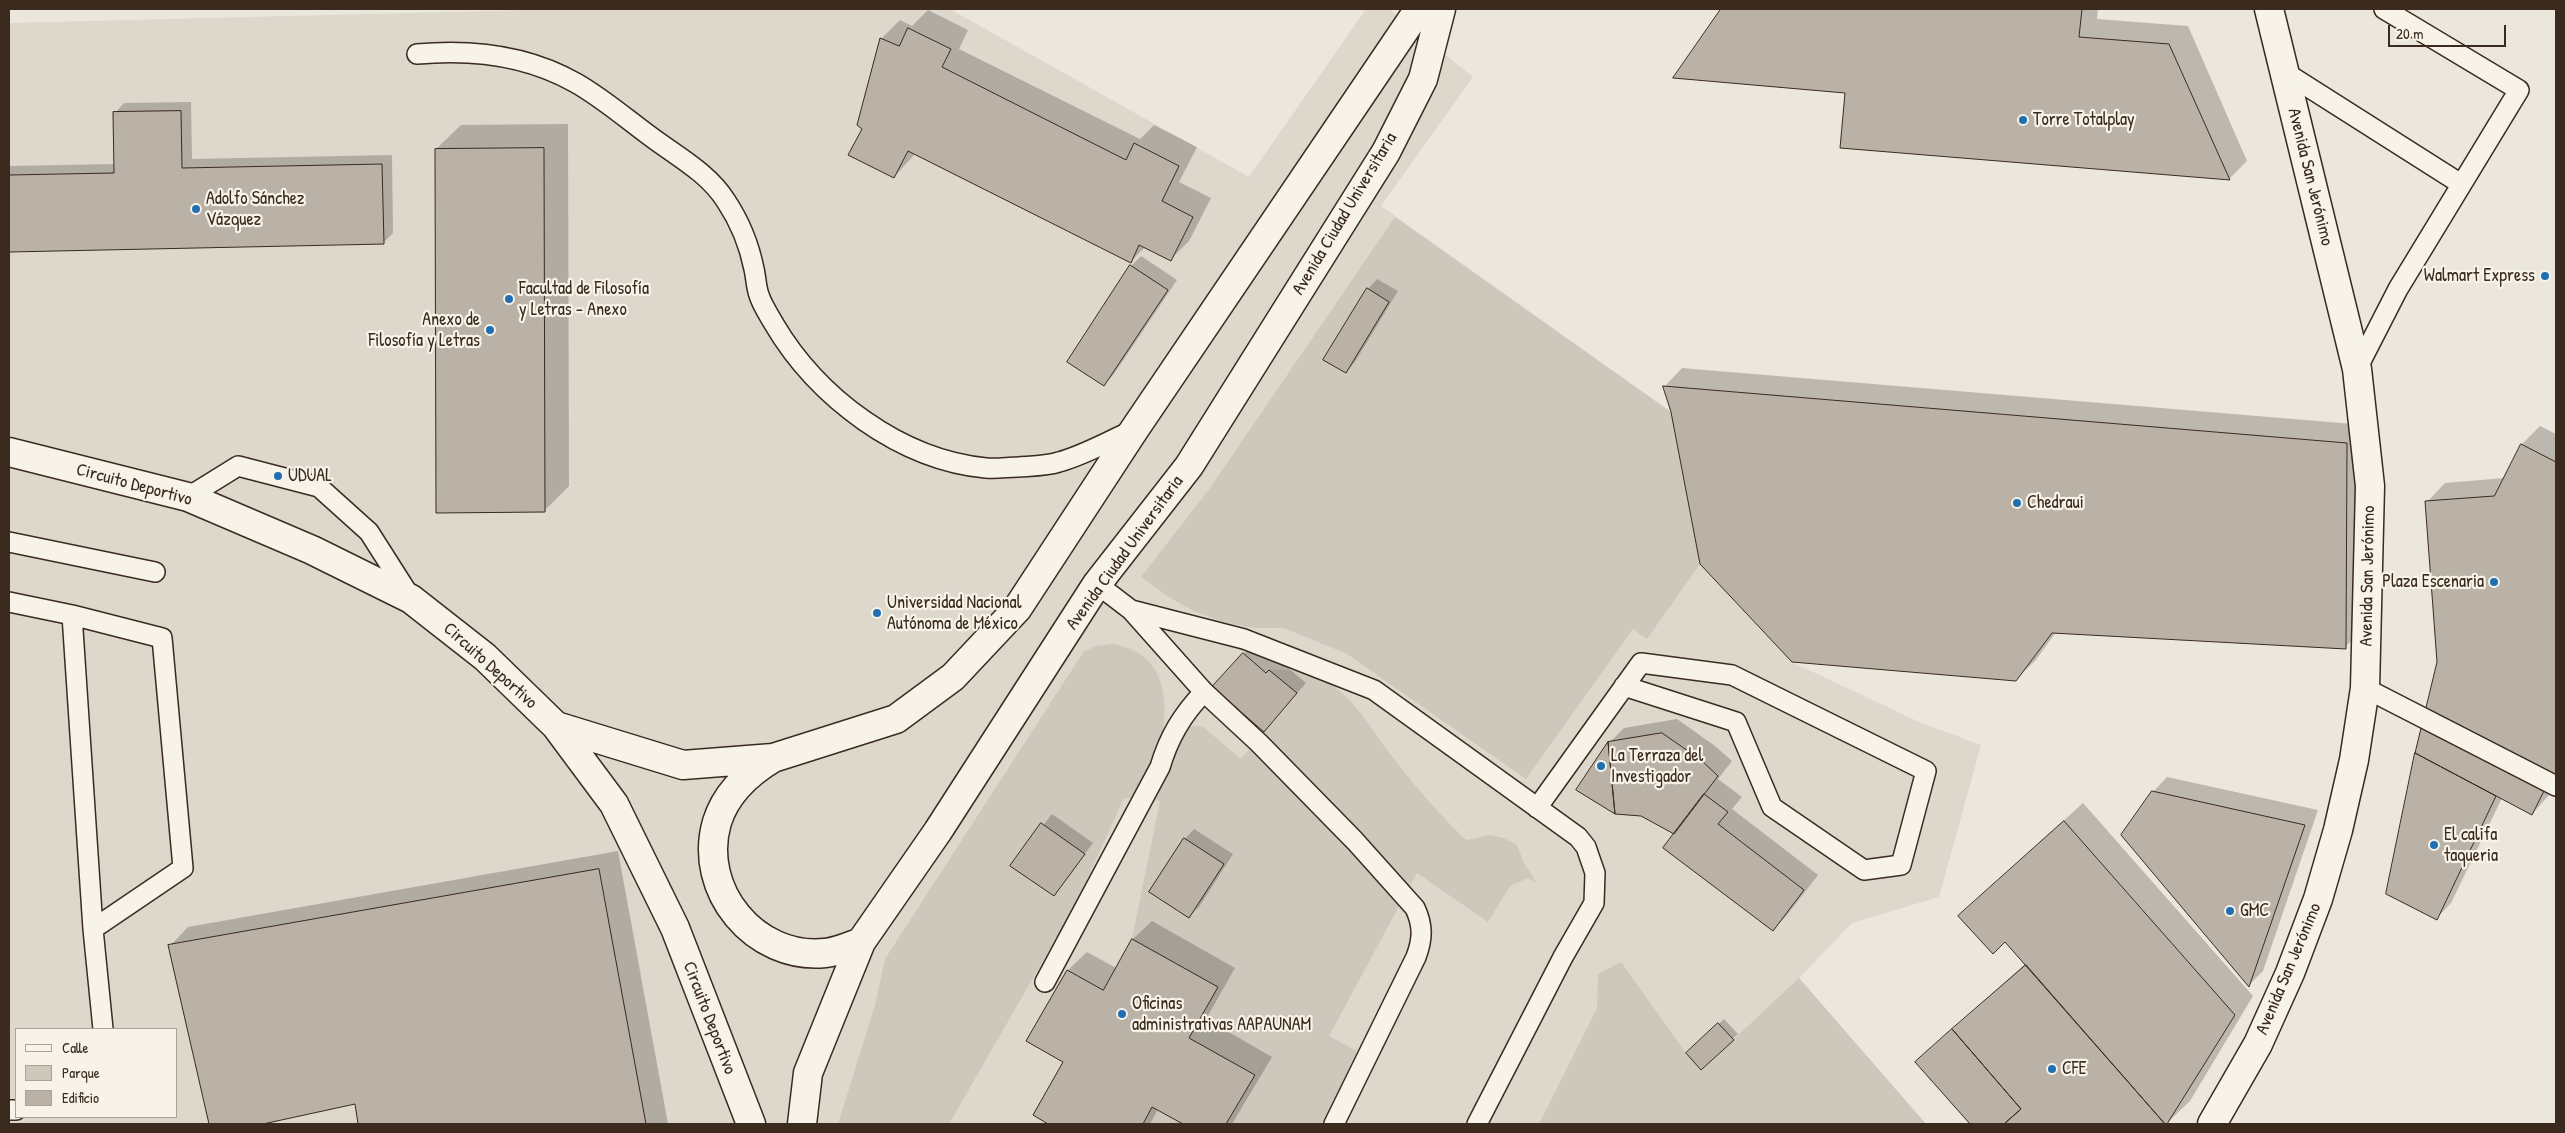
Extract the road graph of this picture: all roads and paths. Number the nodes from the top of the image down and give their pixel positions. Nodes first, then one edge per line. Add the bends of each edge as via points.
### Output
1 (1419, 9) edge
2 (1441, 9) edge
3 (2269, 9) edge
4 (2384, 9) edge
5 (417, 54) dead end
6 (2283, 71) junction
7 (2461, 184) junction
8 (2357, 369) junction
9 (1134, 430) junction
10 (9, 452) edge
11 (188, 497) junction
12 (9, 542) edge
13 (155, 572) dead end
14 (1097, 584) junction
15 (412, 599) junction
16 (9, 602) edge
17 (1131, 610) junction
18 (72, 615) junction
19 (1624, 686) junction
20 (2365, 688) junction
21 (1204, 692) junction
22 (556, 726) junction
23 (774, 758) junction
24 (2556, 786) edge
25 (1537, 808) junction
26 (93, 929) junction
27 (861, 942) junction
28 (1045, 982) dead end
29 (103, 1028) edge
30 (751, 1124) edge
31 (802, 1124) edge
32 (1334, 1124) edge
33 (1478, 1124) edge
34 (2212, 1124) edge

1 - 9 street
2 - 14 street, Avenida Ciudad Universitaria via 1423,79 1386,152 1189,466
3 - 6 street, Avenida San Jerónimo
4 - 7 lane via 2518,90
5 - 9 lane via 478,52 544,67 577,83 710,180 739,223 748,246 758,295 794,354 844,404 903,444 930,456 958,463 988,468 1030,466 1058,463
6 - 7 lane
6 - 8 street, Avenida San Jerónimo
7 - 8 lane via 2398,289
8 - 20 street, Avenida San Jerónimo via 2370,486
9 - 23 street via 1017,609 953,677 896,719
10 - 11 street, Circuito Deportivo
11 - 15 street, Circuito Deportivo via 312,550
11 - 15 lane via 238,466 319,487 369,532
12 - 13 lane
14 - 17 lane
14 - 27 street, Avenida Ciudad Universitaria via 938,831
15 - 22 street, Circuito Deportivo via 485,657
16 - 18 lane
17 - 21 lane
17 - 25 lane via 1244,639 1374,690
18 - 26 lane
18 - 26 lane via 162,638 183,868
19 - 19 lane via 1736,722 1772,807 1864,870 1901,865 1926,771 1732,675 1641,664
19 - 25 lane
20 - 24 lane
20 - 34 street, Avenida San Jerónimo via 2354,760 2318,899 2258,1044
21 - 28 lane via 1175,727 1160,767
21 - 32 lane via 1355,841 1415,908 1420,920 1422,933 1416,957
22 - 23 street via 683,765
22 - 30 street, Circuito Deportivo via 614,804 675,928
23 - 27 street via 754,769 739,784 717,822 714,852 720,887 744,925 782,948 826,954
25 - 33 lane via 1578,837 1586,847 1595,873 1594,903
26 - 29 lane
27 - 31 street, Avenida Ciudad Universitaria via 808,1073

